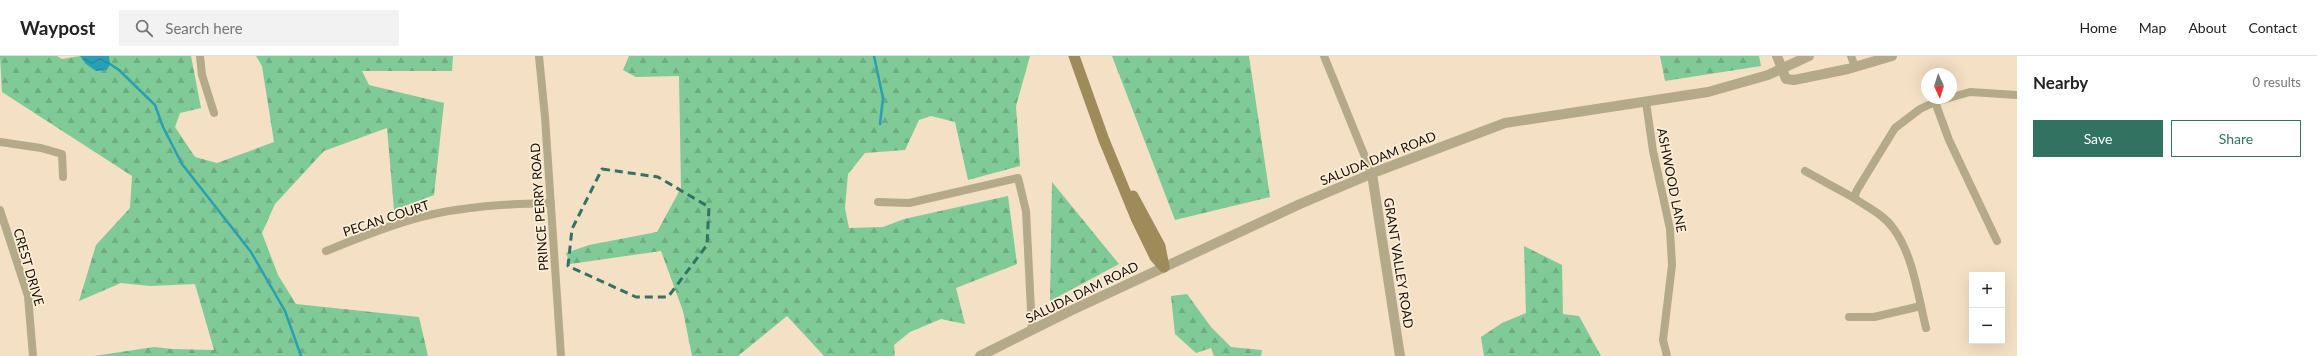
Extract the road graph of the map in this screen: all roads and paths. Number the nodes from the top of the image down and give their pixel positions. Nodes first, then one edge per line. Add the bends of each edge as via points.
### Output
1 (200, 56) edge
2 (538, 56) edge
3 (1074, 56) edge
4 (1324, 56) edge
5 (1777, 56) edge
6 (1809, 56) edge
7 (1851, 56) edge
8 (1892, 56) edge
9 (1855, 67) junction
10 (1782, 69) junction
11 (2017, 95) edge
12 (1957, 96) edge
13 (1646, 102) junction
14 (1931, 104) edge
15 (1936, 104) edge
16 (214, 114) dead end
17 (0, 142) edge
18 (1804, 171) dead end
19 (1372, 174) junction
20 (63, 177) dead end
21 (1854, 198) junction
22 (878, 202) dead end
23 (551, 203) junction
24 (0, 210) edge
25 (4, 233) edge
26 (1997, 241) dead end
27 (326, 252) dead end
28 (1164, 267) junction
29 (1921, 306) junction
30 (1849, 317) dead end
31 (1926, 328) dead end
32 (1032, 330) junction
33 (33, 356) edge
34 (561, 356) edge
35 (980, 356) edge
36 (1400, 356) edge
37 (1667, 356) edge

1 - 16 street via 202,76
2 - 23 street, PRINCE PERRY ROAD
3 - 28 main road via 1104,140 1121,178 1160,246
4 - 19 street
5 - 10 street
6 - 10 street, SALUDA DAM ROAD
7 - 9 street
8 - 9 street
9 - 10 street via 1794,80 1786,79
10 - 13 street, SALUDA DAM ROAD via 1738,85
11 - 12 street via 1970,92
13 - 19 street, SALUDA DAM ROAD via 1505,123
13 - 37 street, ASHWOOD LANE via 1653,151 1670,229 1672,265 1663,340
14 - 21 street via 1906,118 1895,128
15 - 26 street via 1949,140
17 - 20 street via 62,154
18 - 21 street
19 - 28 street, SALUDA DAM ROAD via 1300,204
19 - 36 street, GRANT VALLEY ROAD
21 - 29 street via 1893,228 1914,276
22 - 32 street via 910,203 1018,178 1026,211
23 - 27 street, PECAN COURT via 502,204 431,214
23 - 34 street, PRINCE PERRY ROAD
24 - 25 street, CREST DRIVE
25 - 33 street, CREST DRIVE via 28,296
28 - 32 street, SALUDA DAM ROAD
29 - 30 street via 1874,317
29 - 31 street
32 - 35 street, SALUDA DAM ROAD

